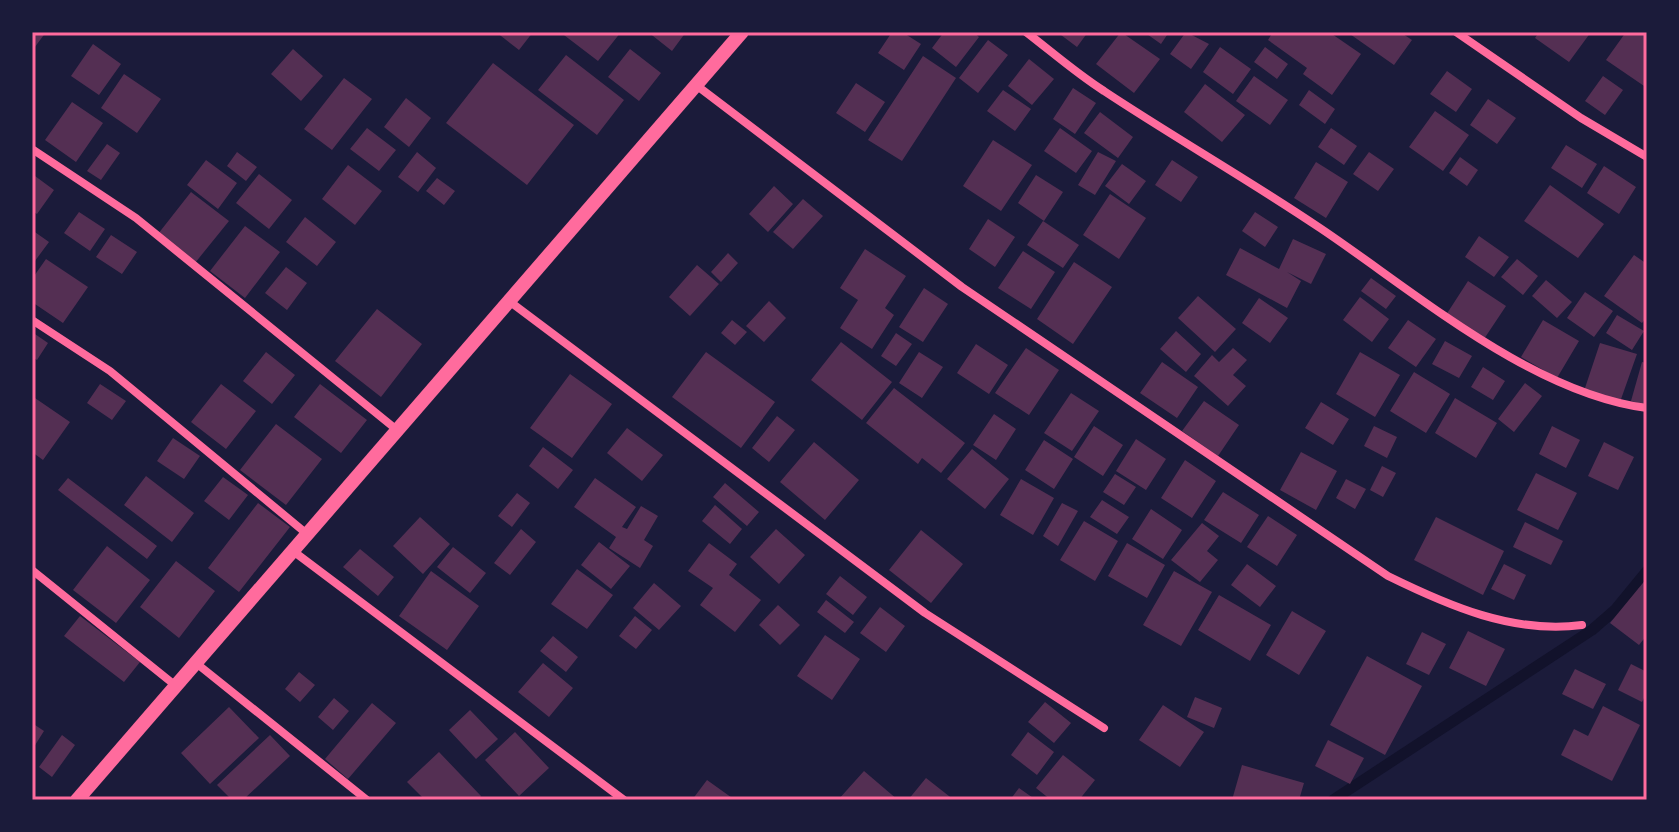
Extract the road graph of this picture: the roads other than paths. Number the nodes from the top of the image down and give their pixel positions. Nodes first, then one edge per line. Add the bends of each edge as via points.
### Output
1 (742, 32) edge
2 (1026, 32) edge
3 (1456, 32) edge
4 (696, 85) junction
5 (32, 149) edge
6 (1647, 157) edge
7 (509, 301) junction
8 (32, 320) edge
9 (1647, 408) edge
10 (397, 430) junction
11 (307, 534) junction
12 (293, 551) junction
13 (32, 570) edge
14 (1582, 625) dead end
15 (196, 663) junction
16 (176, 686) junction
17 (1104, 728) dead end
18 (77, 800) edge
19 (367, 800) edge
20 (624, 800) edge

1 - 4 street
2 - 9 street via 1100,89 1319,227 1457,324 1587,393
3 - 6 street
4 - 7 street
4 - 14 street via 962,287 1388,576 1495,620 1554,629
5 - 10 street via 136,218
7 - 10 street
7 - 17 street via 925,613
8 - 11 street via 110,371
10 - 11 street
11 - 12 street
12 - 15 street
12 - 20 street
13 - 16 street
15 - 16 street
15 - 19 street
16 - 18 street

